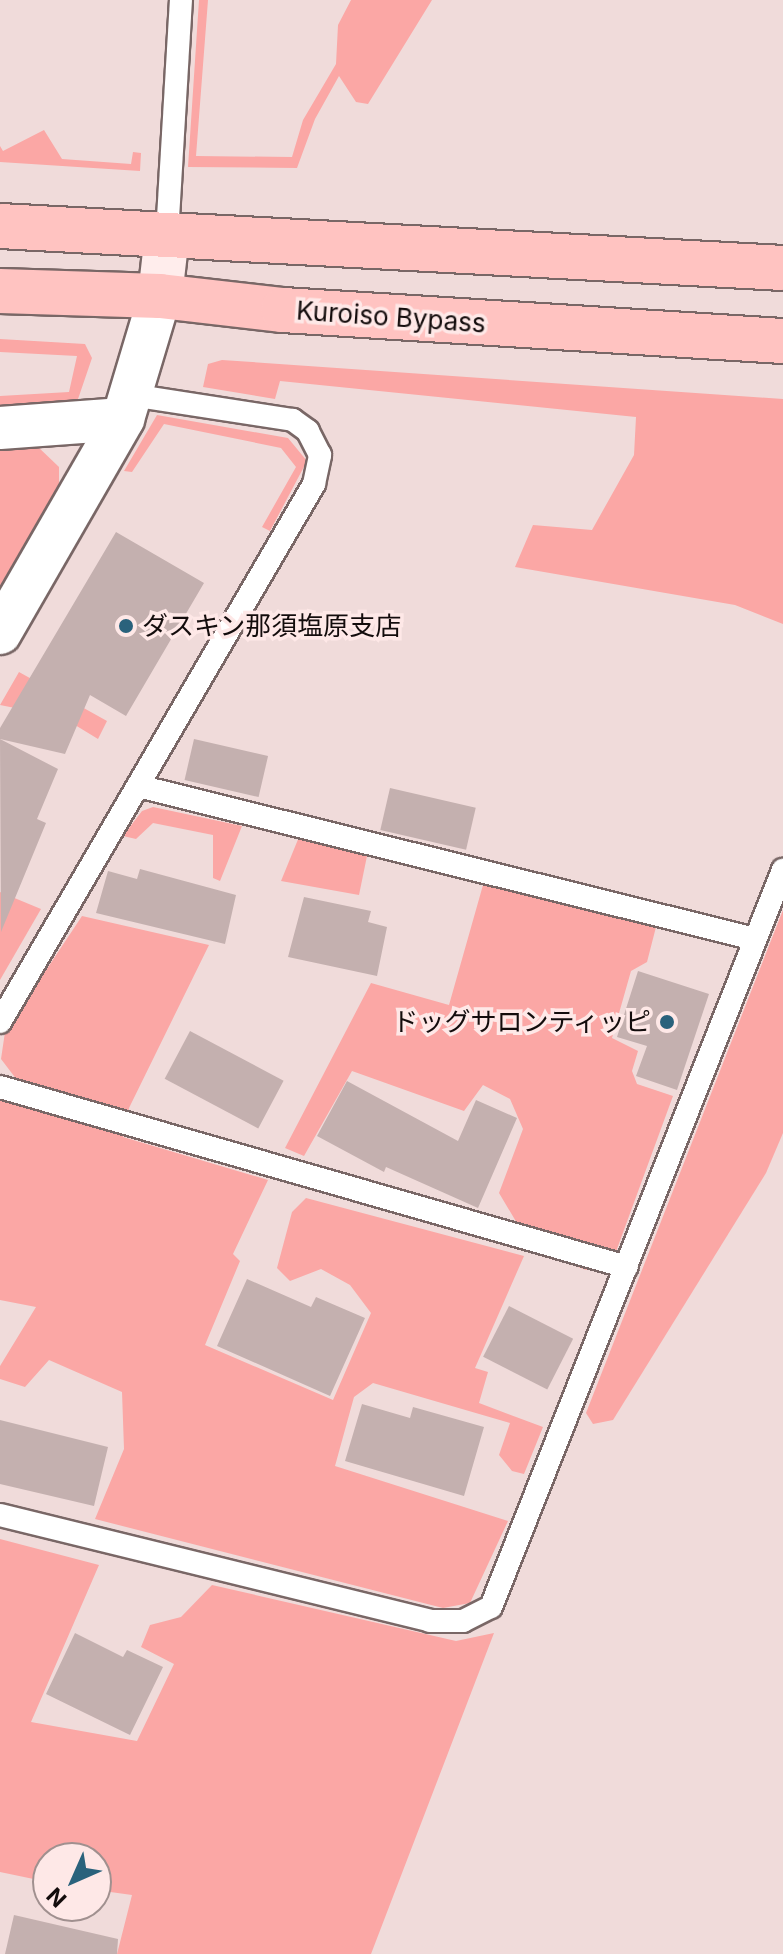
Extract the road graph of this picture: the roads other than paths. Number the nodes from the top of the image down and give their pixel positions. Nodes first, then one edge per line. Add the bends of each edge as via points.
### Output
1 (181, 0) edge
2 (0, 226) edge
3 (167, 235) junction
4 (783, 268) edge
5 (0, 291) edge
6 (160, 296) junction
7 (783, 341) edge
8 (127, 407) junction
9 (0, 428) edge
10 (0, 633) edge
11 (138, 786) junction
12 (783, 870) edge
13 (755, 939) junction
14 (0, 1022) edge
15 (0, 1087) edge
16 (627, 1267) junction
17 (0, 1515) edge

1 - 3 lane
2 - 3 highway
3 - 4 highway
3 - 6 street
5 - 6 highway, Kuroiso Bypass
6 - 7 highway, Kuroiso Bypass via 283,310
6 - 8 street
8 - 9 street
8 - 10 street
8 - 11 lane via 293,420 308,431 320,455 314,484
11 - 13 lane
11 - 14 lane
12 - 13 lane
13 - 16 lane
15 - 16 lane
16 - 17 lane via 505,1579 491,1607 463,1621 430,1621

